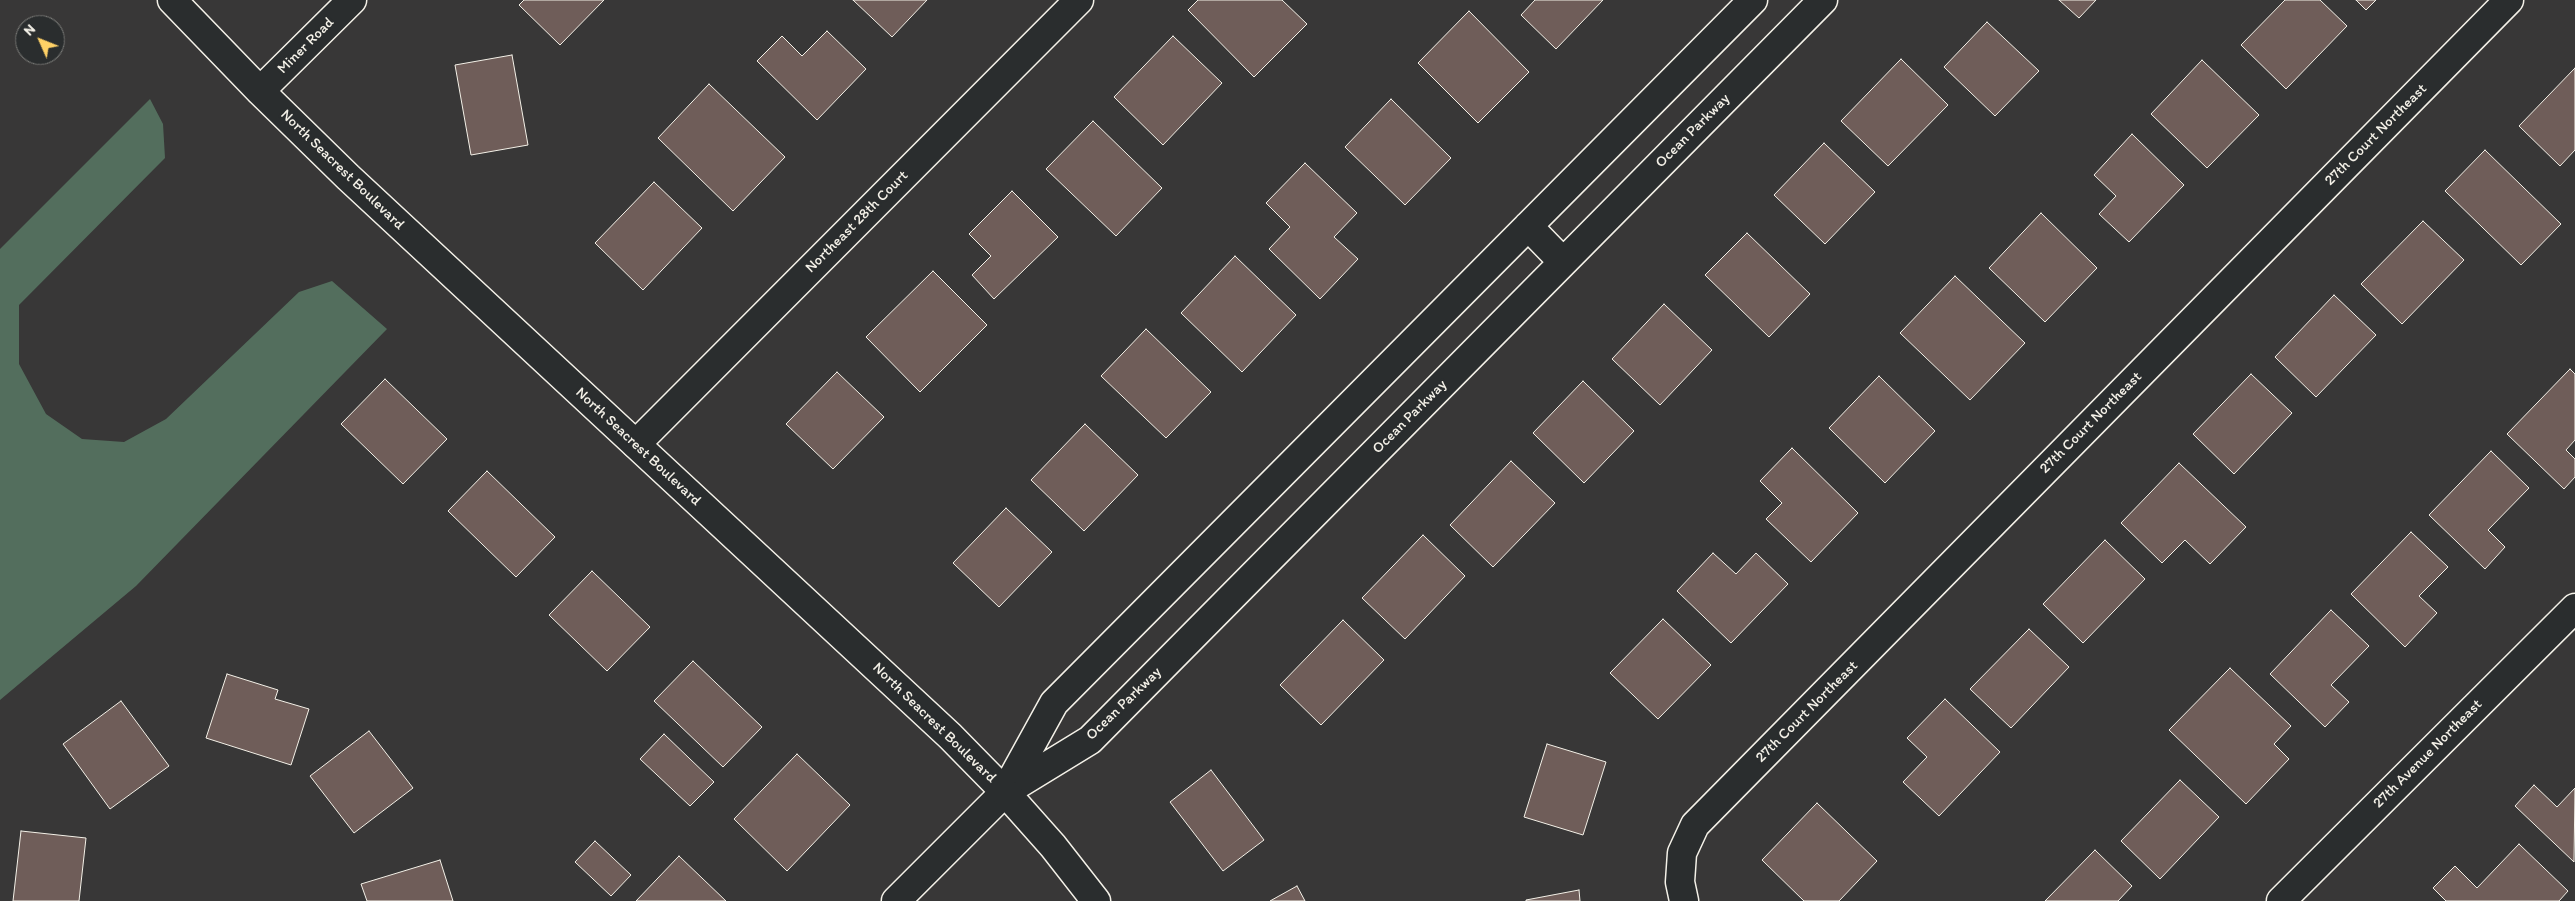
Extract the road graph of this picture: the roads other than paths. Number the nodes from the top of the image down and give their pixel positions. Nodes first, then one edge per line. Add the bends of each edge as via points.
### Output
1 (172, 0) edge
2 (352, 0) edge
3 (1079, 0) edge
4 (1753, 0) edge
5 (1822, 0) edge
6 (2509, 0) edge
7 (260, 91) junction
8 (1528, 226) junction
9 (1563, 262) junction
10 (636, 444) junction
11 (2575, 608) edge
12 (1005, 792) junction
13 (896, 901) edge
14 (1096, 901) edge
15 (1684, 901) edge
16 (2281, 901) edge

1 - 7 street, North Seacrest Boulevard
2 - 7 street, Miner Road
3 - 10 street, Northeast 28th Court
4 - 8 street
5 - 9 street, Ocean Parkway
6 - 15 street, 27th Court Northeast via 1695,825 1682,853 1680,882
7 - 10 street, North Seacrest Boulevard via 355,184
8 - 9 street
8 - 12 street via 1054,702
9 - 12 street, Ocean Parkway via 1090,740
10 - 12 street, North Seacrest Boulevard via 940,726
11 - 16 street, 27th Avenue Northeast
12 - 13 street
12 - 14 street, North Seacrest Boulevard via 1054,846

